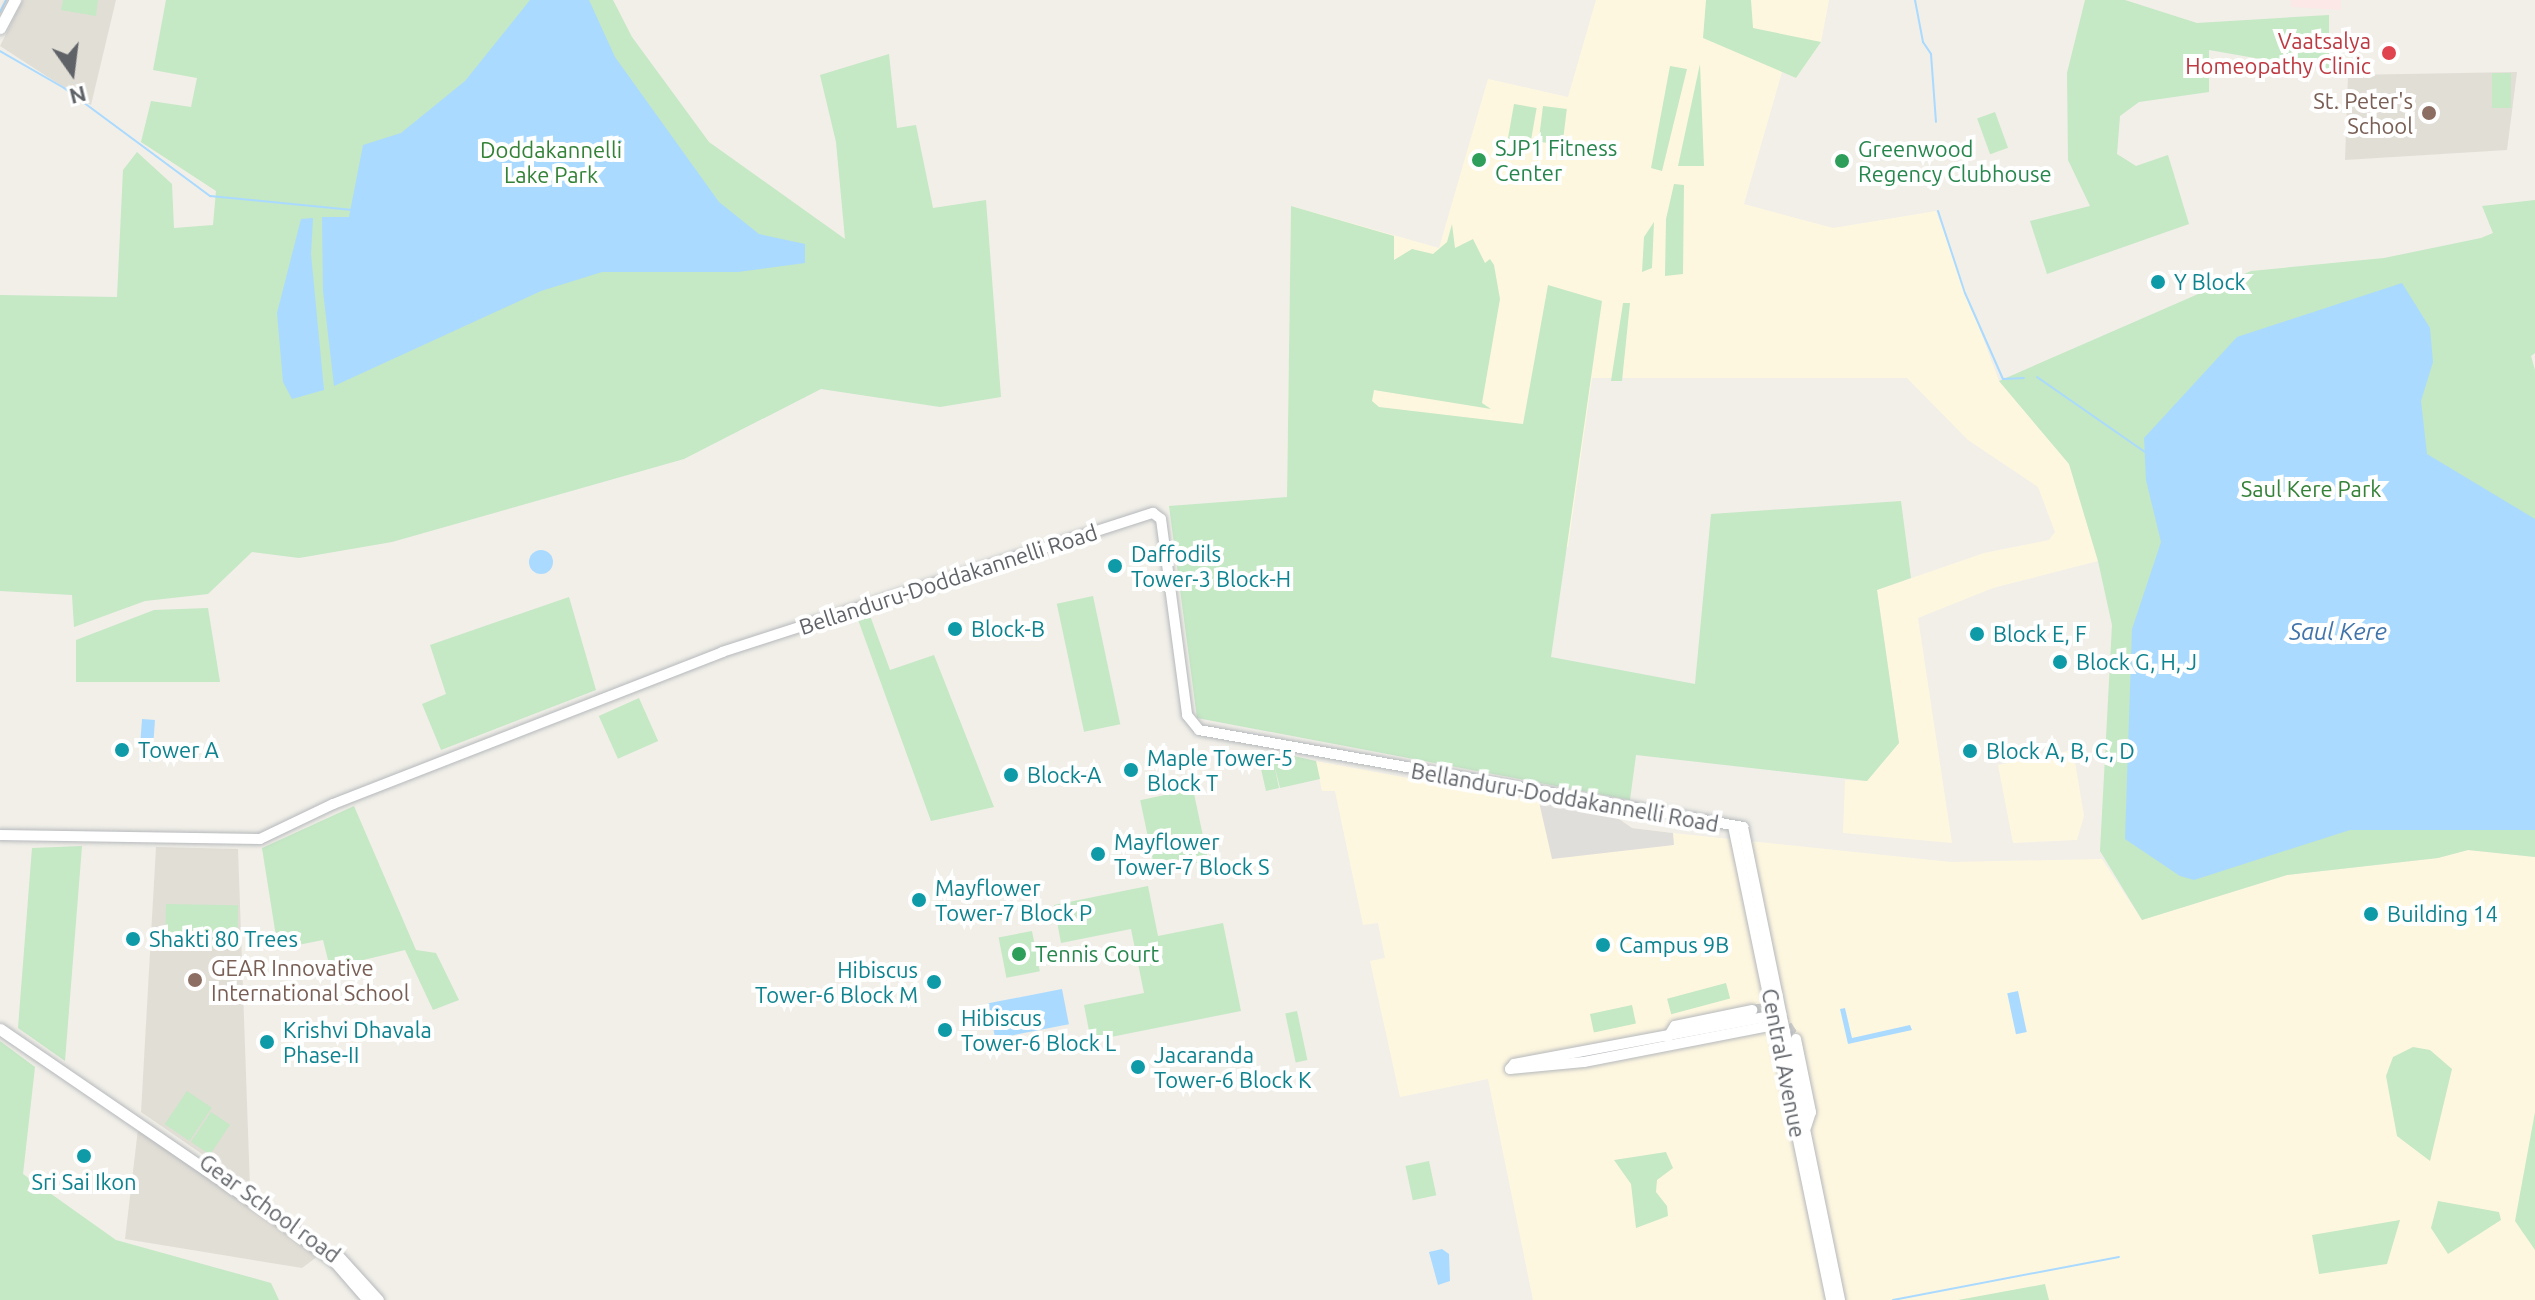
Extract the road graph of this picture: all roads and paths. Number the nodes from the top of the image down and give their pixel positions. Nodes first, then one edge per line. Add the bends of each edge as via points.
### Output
1 (15, 0) edge
2 (0, 28) edge
3 (1738, 827) joint
4 (0, 835) edge
5 (1752, 1010) tunnel mouth
6 (1780, 1019) junction
7 (0, 1029) edge
8 (1668, 1037) junction
9 (1796, 1039) tunnel mouth
10 (1657, 1044) junction
11 (1805, 1127) junction
12 (343, 1265) junction
13 (368, 1300) edge
14 (378, 1300) edge
15 (1831, 1300) edge
16 (1840, 1300) edge

1 - 2 main road
3 - 4 street, Bellanduru-Doddakannelli Road via 1199,730 1187,715 1161,519 1147,513 722,652 333,804 260,839
3 - 6 street, Central Avenue
5 - 8 street via 1675,1026
6 - 8 street
6 - 10 street
6 - 11 street, Central Avenue
6 - 15 street, Central Avenue
7 - 12 main road, Gear School road
8 - 10 street
9 - 11 street via 1811,1112
10 - 10 street via 1510,1069 1514,1064
11 - 16 street, Central Avenue
12 - 13 main road, Gear School road
12 - 14 main road, Gear School road

